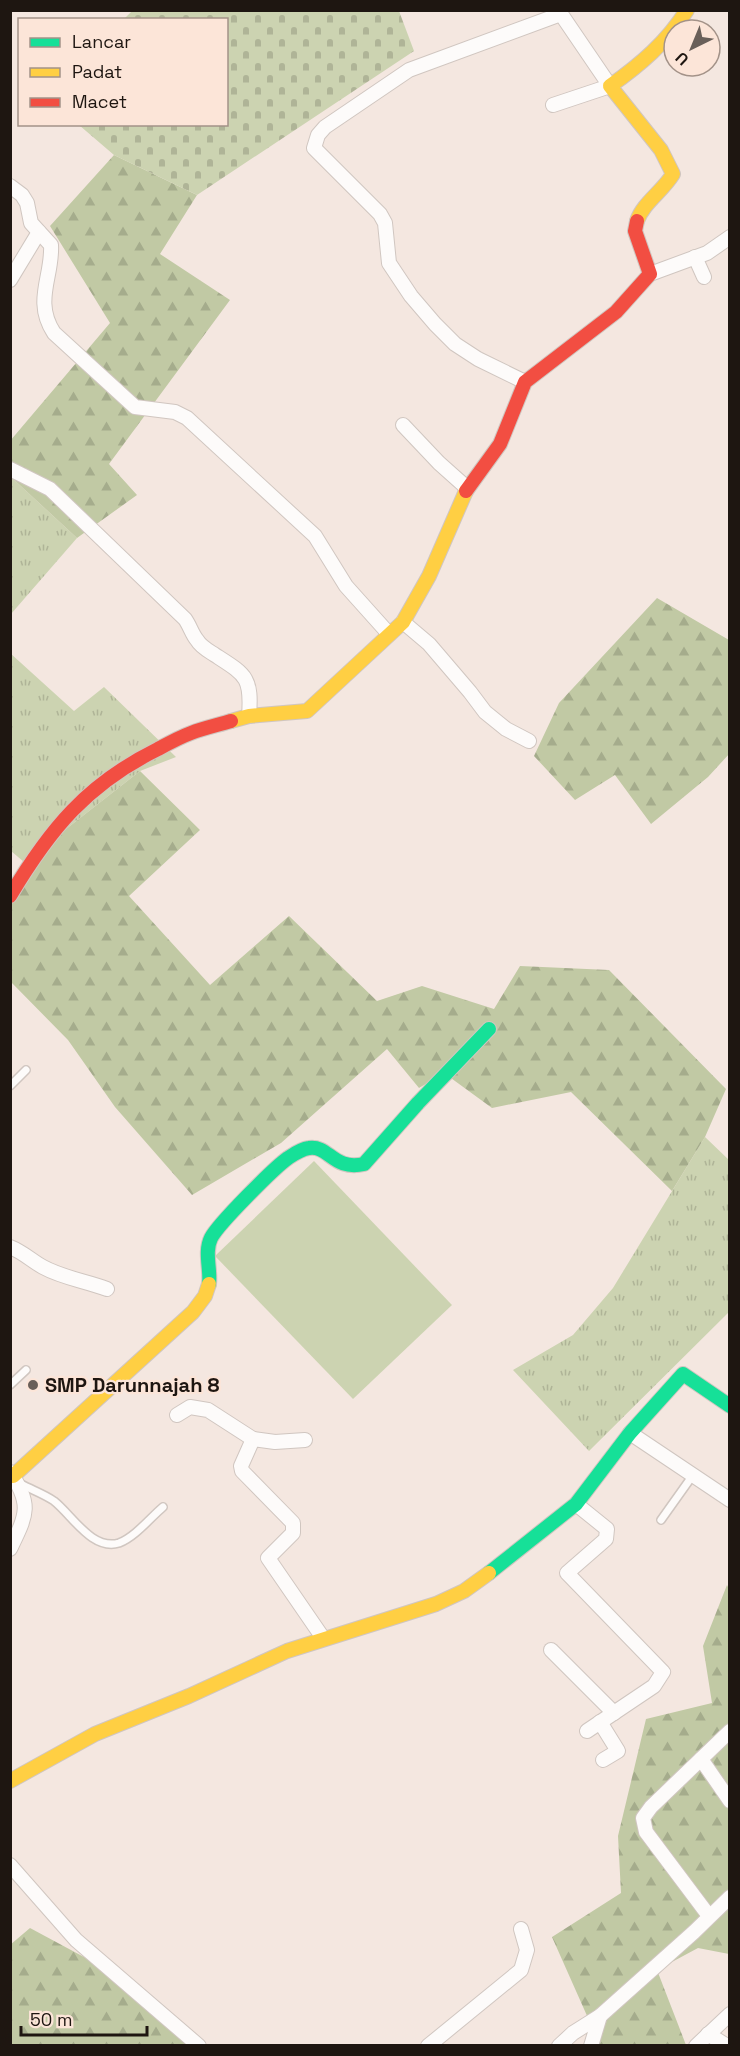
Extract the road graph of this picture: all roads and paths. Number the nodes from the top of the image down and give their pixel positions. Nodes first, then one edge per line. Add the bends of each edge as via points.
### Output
1 (687, 10) edge
2 (609, 86) junction
3 (553, 105) dead end
4 (10, 186) edge
5 (39, 232) junction
6 (729, 237) edge
7 (695, 257) junction
8 (650, 274) junction
9 (704, 277) dead end
10 (10, 280) edge
11 (525, 382) junction
12 (404, 425) dead end
13 (10, 469) edge
14 (466, 488) junction
15 (403, 622) junction
16 (389, 634) junction
17 (249, 716) junction
18 (529, 741) dead end
19 (10, 896) edge
20 (489, 1029) dead end
21 (26, 1070) dead end
22 (10, 1086) edge
23 (10, 1247) edge
24 (107, 1289) dead end
25 (26, 1370) dead end
26 (10, 1385) edge
27 (729, 1406) edge
28 (177, 1416) dead end
29 (630, 1433) junction
30 (253, 1439) junction
31 (305, 1440) dead end
32 (693, 1475) junction
33 (14, 1477) edge
34 (729, 1500) edge
35 (576, 1504) junction
36 (162, 1507) dead end
37 (661, 1520) dead end
38 (10, 1549) edge
39 (323, 1638) junction
40 (551, 1650) dead end
41 (614, 1713) junction
42 (600, 1722) junction
43 (587, 1731) dead end
44 (729, 1731) edge
45 (701, 1759) junction
46 (603, 1760) dead end
47 (10, 1781) edge
48 (729, 1801) edge
49 (13, 1874) edge
50 (729, 1897) edge
51 (709, 1916) junction
52 (521, 1929) dead end
53 (729, 2014) edge
54 (600, 2016) junction
55 (573, 2033) junction
56 (708, 2034) junction
57 (199, 2046) edge
58 (428, 2046) edge
59 (559, 2046) edge
60 (590, 2046) edge
61 (696, 2046) edge
62 (727, 2046) edge

1 - 2 street via 654,52
2 - 3 street
2 - 8 street via 661,150 673,174 637,218 635,231
2 - 11 street via 561,14 409,70 325,127 315,143 314,148 383,218 389,263 423,310 455,344
4 - 5 street via 22,195 31,223
5 - 10 street
5 - 16 street via 51,244 43,298 54,333 135,407 187,417 315,536 346,586
6 - 7 street
7 - 8 street
7 - 9 street
8 - 11 street via 616,312
11 - 14 street via 500,444
12 - 14 street
13 - 17 street via 50,489 185,619 196,640 244,675 251,693
14 - 15 street via 429,576
15 - 16 street
15 - 18 street via 429,644 485,712
16 - 17 street via 307,711
17 - 19 street via 190,733 127,764 58,825
20 - 33 street via 364,1164 354,1169 345,1167 317,1148 304,1148 287,1158 211,1236 206,1297
21 - 22 lane
23 - 24 street via 63,1276
25 - 26 lane
27 - 29 street via 683,1374
28 - 30 street via 190,1407 208,1410
29 - 32 street
29 - 35 street
30 - 31 street
30 - 39 street via 242,1471 294,1528 268,1558
32 - 34 street
32 - 37 lane
33 - 36 lane via 55,1502 87,1534 101,1542 117,1544 128,1538
33 - 38 street via 26,1503 26,1513
35 - 39 street via 464,1591 436,1604
35 - 41 street via 607,1530 606,1539 567,1573 663,1672 654,1686
39 - 47 street via 95,1734
40 - 41 street
41 - 42 street
42 - 43 street
42 - 46 street via 618,1751
44 - 45 street
45 - 48 street
45 - 51 street via 643,1818 646,1832
49 - 57 street via 75,1940
50 - 51 street
51 - 54 street
52 - 58 street via 527,1950 520,1970
53 - 56 street
54 - 55 street
54 - 60 street
55 - 59 street
55 - 60 street
56 - 61 street
56 - 62 street

